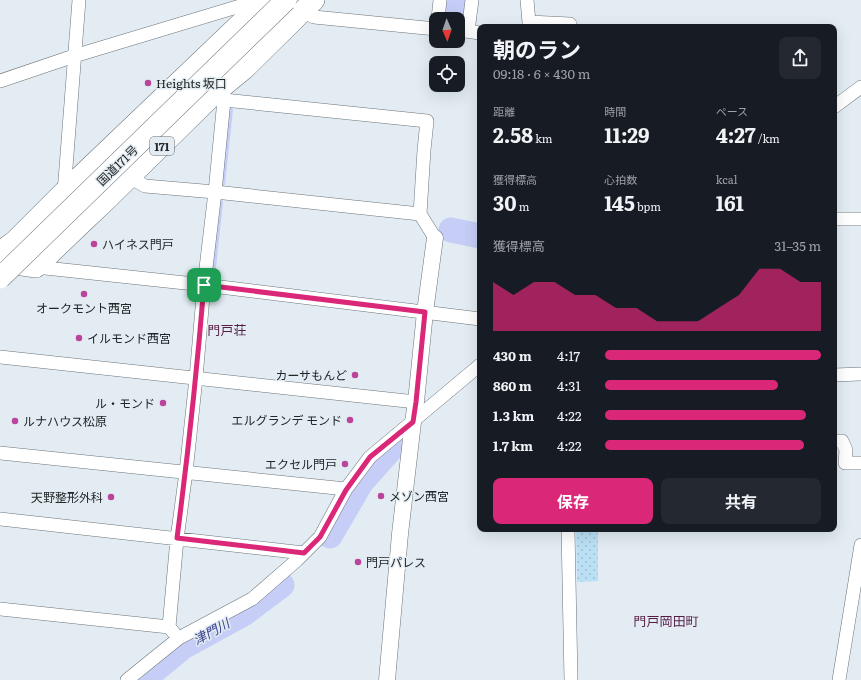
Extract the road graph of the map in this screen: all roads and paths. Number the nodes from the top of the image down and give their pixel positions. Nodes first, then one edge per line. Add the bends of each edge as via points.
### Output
1 (79, 0) edge
2 (260, 0) edge
3 (265, 0) edge
4 (286, 0) edge
5 (440, 0) edge
6 (472, 0) edge
7 (527, 0) edge
8 (308, 6) edge
9 (439, 12) edge
10 (529, 24) edge
11 (570, 24) edge
12 (429, 27) edge
13 (467, 31) edge
14 (74, 56) junction
15 (0, 81) edge
16 (861, 87) edge
17 (220, 96) junction
18 (837, 105) edge
19 (129, 177) junction
20 (64, 192) junction
21 (215, 192) junction
22 (420, 214) junction
23 (861, 218) edge
24 (837, 219) edge
25 (84, 220) junction
26 (435, 238) joint
27 (13, 258) edge
28 (0, 278) edge
29 (204, 285) junction
30 (425, 312) junction
31 (477, 319) edge
32 (0, 357) edge
33 (477, 368) edge
34 (861, 374) edge
35 (837, 375) edge
36 (196, 378) junction
37 (416, 402) junction
38 (413, 422) junction
39 (837, 441) edge
40 (0, 453) edge
41 (861, 463) edge
42 (186, 472) junction
43 (346, 490) junction
44 (0, 519) edge
45 (568, 532) edge
46 (177, 538) junction
47 (861, 545) edge
48 (304, 553) junction
49 (0, 609) edge
50 (169, 627) junction
51 (179, 638) junction
52 (127, 680) edge
53 (387, 680) edge
54 (571, 680) edge
55 (839, 680) edge

1 - 14 street
2 - 14 street
3 - 20 highway
4 - 28 highway, 国道171号 / 171, bridge
5 - 9 street
6 - 13 street
7 - 10 street
8 - 12 street via 314,17
8 - 17 highway, 171
10 - 11 street
14 - 15 street
14 - 20 street
16 - 18 street
17 - 19 highway, 171
17 - 21 street
17 - 22 street via 427,121
19 - 21 street via 145,186
19 - 25 highway, 171
20 - 25 street
20 - 27 highway
21 - 22 street
21 - 29 street
22 - 26 street
23 - 24 street
25 - 27 highway, 171
26 - 30 street
27 - 29 street
29 - 30 street
29 - 36 street
30 - 31 street
30 - 37 street
32 - 36 street
33 - 38 street
34 - 35 street
36 - 37 street
36 - 42 street
37 - 38 street
38 - 43 street via 370,457
38 - 53 street
39 - 41 street via 842,441 846,450 845,463
40 - 42 street
42 - 43 street
42 - 46 street
43 - 48 street via 320,537
44 - 46 street
45 - 54 street
46 - 48 street
46 - 50 street
47 - 55 street
48 - 51 street via 252,599
49 - 50 street
50 - 51 street
51 - 52 street

